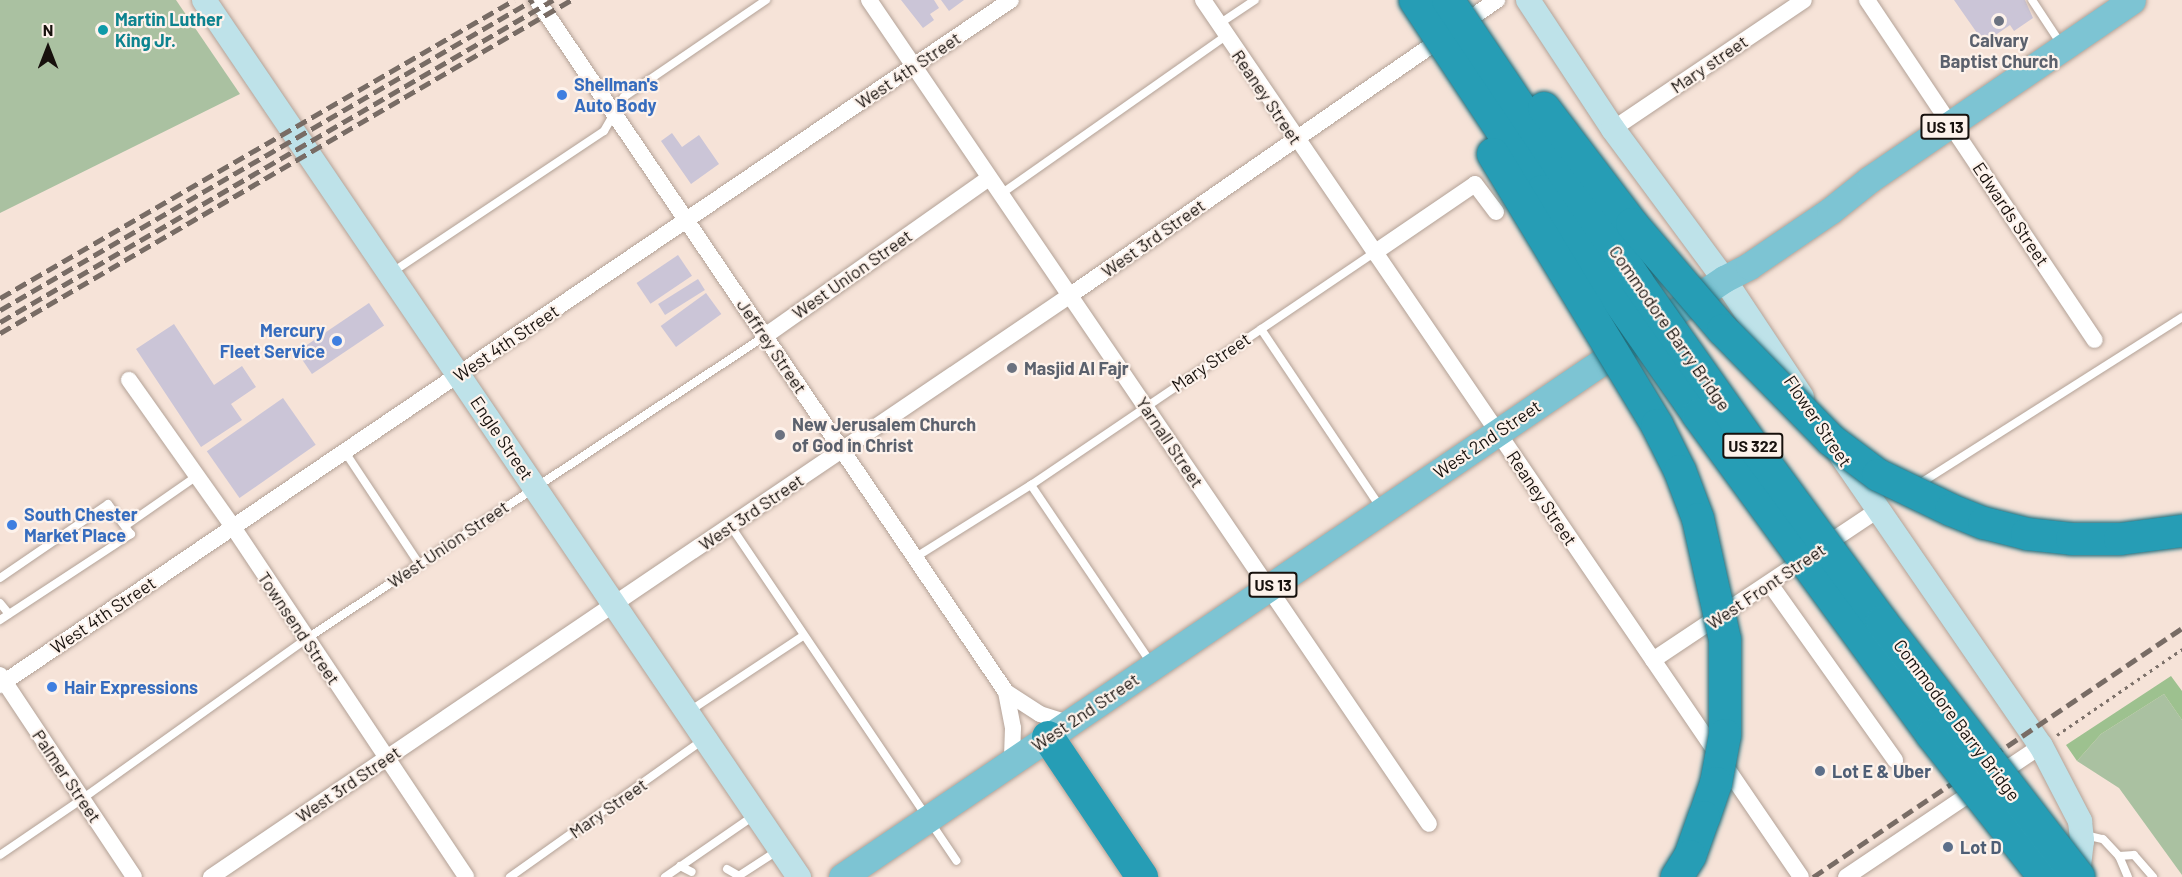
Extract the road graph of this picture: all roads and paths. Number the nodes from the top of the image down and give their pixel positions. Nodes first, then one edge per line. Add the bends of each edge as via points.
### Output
1 (204, 0) edge
2 (537, 0) edge
3 (766, 0) edge
4 (869, 0) edge
5 (1011, 0) edge
6 (1203, 0) edge
7 (1255, 0) edge
8 (1398, 0) edge
9 (1415, 0) edge
10 (1448, 0) edge
11 (1470, 0) edge
12 (1497, 0) edge
13 (1528, 0) edge
14 (1804, 0) edge
15 (1867, 0) edge
16 (2032, 0) edge
17 (2132, 0) edge
18 (1222, 30) junction
19 (2063, 47) junction
20 (914, 66) junction
21 (614, 114) junction
22 (1951, 123) junction
23 (1613, 129) junction
24 (1296, 139) junction
25 (989, 178) junction
26 (1001, 194) junction
27 (1496, 212) dead end
28 (687, 220) junction
29 (1374, 253) junction
30 (390, 274) junction
31 (1724, 279) junction
32 (1072, 294) junction
33 (2182, 317) edge
34 (1261, 328) junction
35 (765, 336) junction
36 (2095, 340) dead end
37 (458, 375) junction
38 (129, 380) dead end
39 (1146, 406) junction
40 (1497, 433) junction
41 (843, 450) junction
42 (345, 452) junction
43 (197, 477) junction
44 (1031, 485) junction
45 (535, 487) junction
46 (1898, 497) dead end
47 (1883, 507) junction
48 (1383, 510) junction
49 (730, 525) junction
50 (125, 526) junction
51 (233, 527) junction
52 (2182, 531) edge
53 (915, 557) junction
54 (419, 564) junction
55 (0, 578) edge
56 (1770, 584) junction
57 (1269, 587) junction
58 (0, 603) edge
59 (614, 604) junction
60 (9, 614) junction
61 (0, 620) edge
62 (803, 636) junction
63 (306, 639) junction
64 (2182, 649) edge
65 (1653, 660) junction
66 (1153, 666) junction
67 (2, 681) edge
68 (1006, 692) junction
69 (688, 713) junction
70 (1058, 730) junction
71 (705, 738) junction
72 (2041, 746) junction
73 (387, 758) junction
74 (1895, 760) dead end
75 (1012, 761) junction
76 (82, 799) junction
77 (757, 814) junction
78 (929, 817) junction
79 (1429, 824) dead end
80 (780, 849) junction
81 (700, 853) junction
82 (0, 855) edge
83 (2080, 855) edge
84 (2119, 856) junction
85 (710, 858) dead end
86 (957, 861) dead end
87 (680, 866) junction
88 (727, 869) dead end
89 (692, 872) dead end
90 (743, 875) edge
91 (134, 877) edge
92 (211, 877) edge
93 (466, 877) edge
94 (510, 877) edge
95 (664, 877) edge
96 (799, 877) edge
97 (842, 877) edge
98 (1142, 877) edge
99 (1677, 877) edge
100 (1801, 877) edge
101 (1846, 877) edge
102 (2034, 877) edge
103 (2044, 877) edge
104 (2071, 877) edge
105 (2128, 877) edge
106 (2153, 877) edge

1 - 30 street, Engle Street
2 - 21 street, Jeffrey Street
3 - 21 lane via 624,97
4 - 20 street, Yarnall Street
5 - 20 street, West 4th Street
6 - 18 street, Reaney Street
7 - 18 lane
8 - 99 highway, bridge via 1657,425 1698,519 1725,640 1725,735 1716,783 1690,856
9 - 103 highway, Commodore Barry Bridge / US 322, bridge via 1698,416 1932,735
10 - 83 highway, Commodore Barry Bridge / US 322, bridge via 1631,273 1882,622
11 - 52 highway, bridge via 1560,131 1632,224 1723,330 1831,440 1878,475 1913,494 1984,523 2072,540 2121,540
12 - 24 street, West 3rd Street
13 - 23 street, Flower Street
14 - 23 street, Mary street
15 - 22 street, Edwards Street
16 - 19 lane
17 - 19 main road, West 2nd Street / US 13
18 - 24 street, Reaney Street
18 - 26 lane
19 - 22 main road, West 2nd Street / US 13
20 - 25 street, Yarnall Street
20 - 28 street, West 4th Street
21 - 28 street, Jeffrey Street
21 - 30 lane via 604,131
22 - 31 main road, West 2nd Street / US 13 via 1869,179 1830,212
22 - 36 street, Edwards Street
23 - 31 street, Flower Street
24 - 29 street, Reaney Street
24 - 32 street, West 3rd Street
25 - 26 street, Yarnall Street
25 - 35 street, West Union Street
26 - 32 street, Yarnall Street
27 - 29 street, Mary Street via 1475,184
28 - 35 street, Jeffrey Street
28 - 37 street, West 4th Street
29 - 34 lane, Mary Street
29 - 40 street, Reaney Street
30 - 37 street, Engle Street
31 - 40 main road, West 2nd Street / US 13
31 - 47 street, Flower Street
32 - 39 street, Yarnall Street
32 - 41 street, West 3rd Street
33 - 46 lane
34 - 39 lane, Mary Street
34 - 48 lane
35 - 41 street, Jeffrey Street
35 - 45 lane, West Union Street
37 - 42 street, West 4th Street
37 - 45 street, Engle Street
38 - 43 street, Townsend Street
39 - 44 lane, Mary Street
39 - 57 street, Yarnall Street
40 - 48 main road, West 2nd Street / US 13
40 - 65 street, Reaney Street
41 - 49 street, West 3rd Street
41 - 53 street, Jeffrey Street
42 - 51 street, West 4th Street
42 - 54 lane
43 - 50 lane
43 - 51 street, Townsend Street
44 - 53 lane, Mary Street
44 - 66 lane
45 - 54 lane, West Union Street
45 - 59 street, Engle Street
47 - 56 street, West Front Street
47 - 72 street, Flower Street
48 - 57 main road, West 2nd Street / US 13
49 - 59 street, West 3rd Street
49 - 62 lane
50 - 55 lane via 108,504
50 - 60 lane via 131,534
51 - 63 street, Townsend Street
51 - 67 street, West 4th Street
53 - 68 street, Jeffrey Street
54 - 63 lane, West Union Street
56 - 65 street, West Front Street
56 - 74 street
57 - 66 main road, West 2nd Street / US 13
57 - 79 street, Yarnall Street
58 - 60 lane
59 - 69 street, Engle Street
59 - 73 street, West 3rd Street
60 - 61 lane
62 - 69 lane
62 - 78 lane
63 - 73 street, Townsend Street
63 - 76 lane, West Union Street
64 - 72 path
65 - 100 street, Reaney Street
66 - 70 main road, West 2nd Street / US 13
67 - 76 street, Palmer Street
68 - 70 street
68 - 75 street via 1014,729
69 - 71 street, Engle Street
70 - 75 main road, West 2nd Street / US 13
70 - 98 highway
71 - 77 street, Engle Street
71 - 94 lane, Mary Street
72 - 83 street, Flower Street via 2074,807
72 - 101 street
73 - 92 street, West 3rd Street
73 - 93 street, Townsend Street
75 - 78 main road, West 2nd Street / US 13
76 - 82 lane, West Union Street
76 - 91 street, Palmer Street
77 - 80 street, Engle Street
77 - 81 lane
78 - 86 lane
78 - 97 main road, West 2nd Street / US 13
80 - 90 lane
80 - 96 street, Engle Street
81 - 85 lane
81 - 87 lane
83 - 84 lane via 2103,839
83 - 102 street via 2060,858
83 - 104 street via 2079,866
84 - 105 lane
84 - 106 lane via 2134,855
87 - 89 lane
87 - 95 lane
88 - 90 lane

